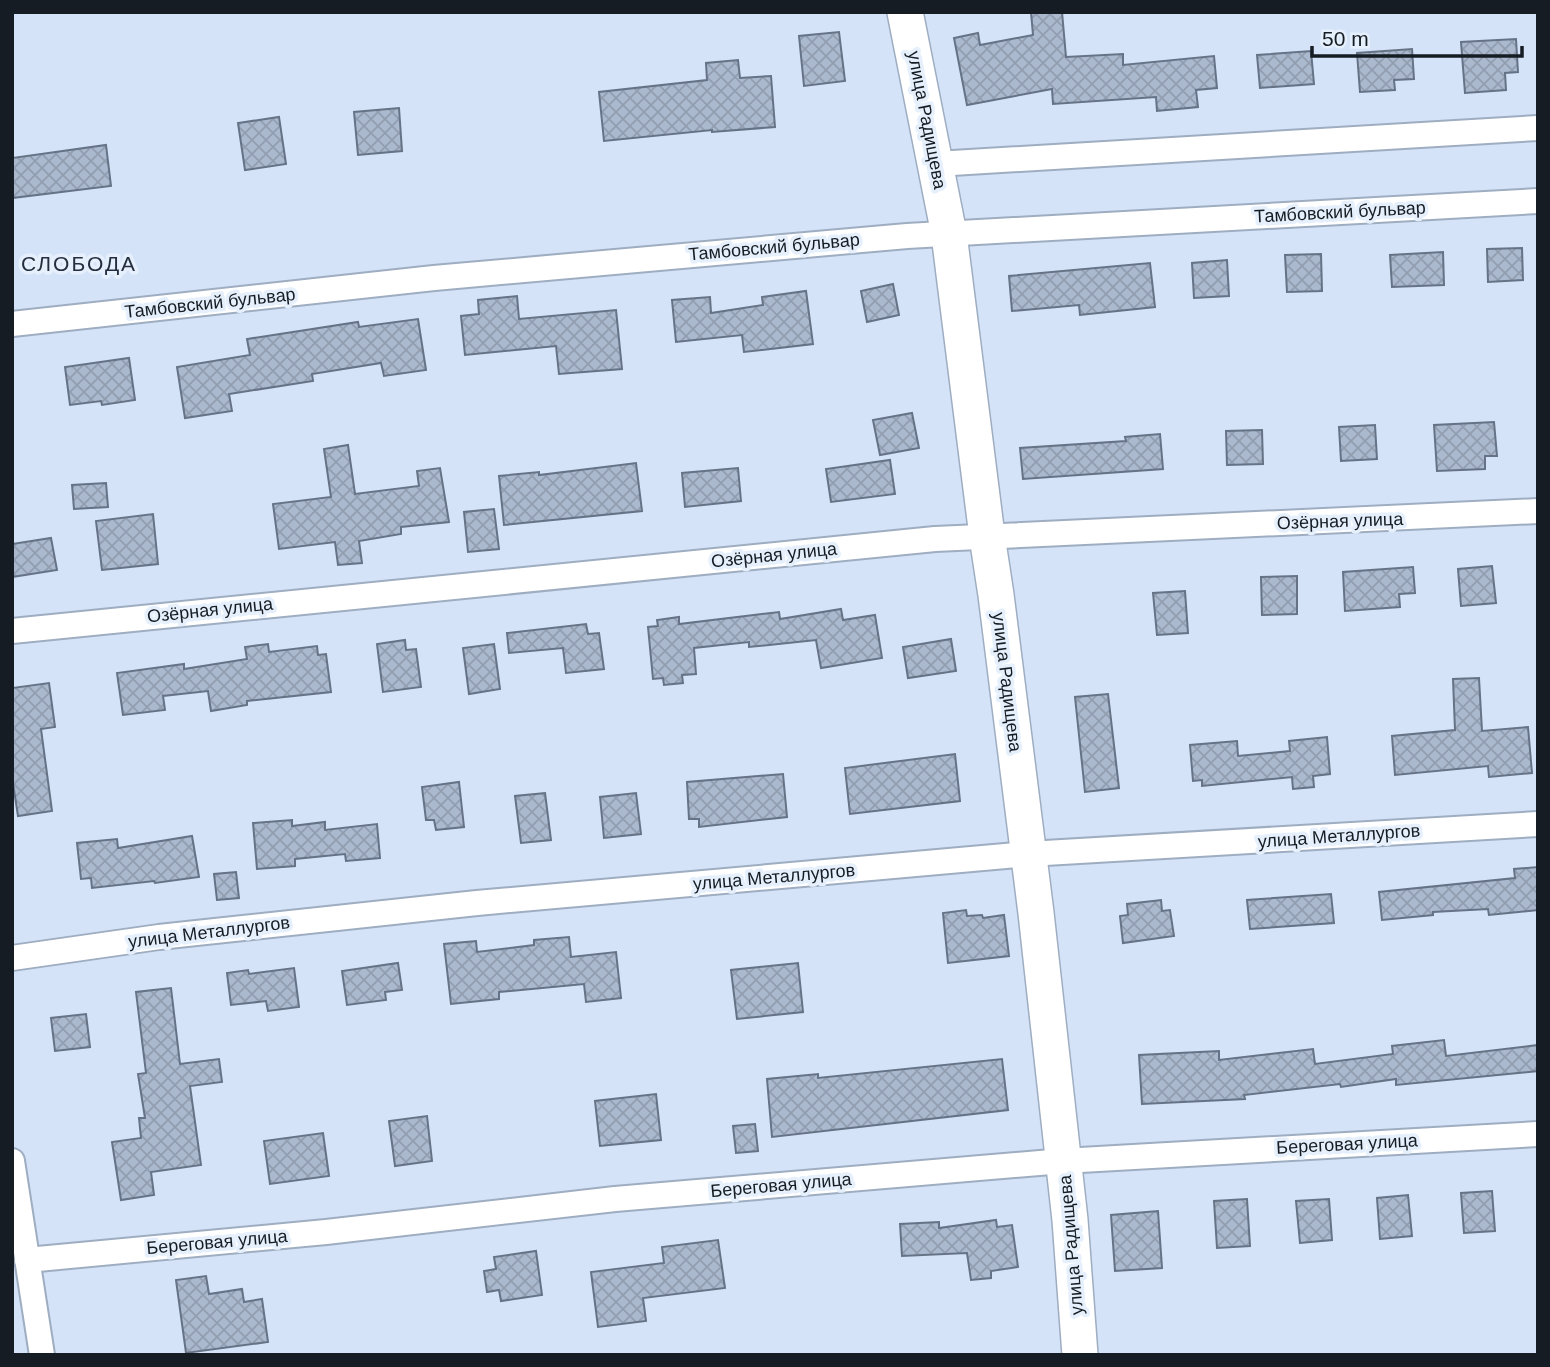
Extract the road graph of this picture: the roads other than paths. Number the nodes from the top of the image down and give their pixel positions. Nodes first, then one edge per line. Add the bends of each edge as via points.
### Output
1 (905, 12) edge
2 (1538, 128) edge
3 (936, 164) junction
4 (1538, 201) edge
5 (948, 234) junction
6 (12, 324) edge
7 (1538, 511) edge
8 (986, 536) junction
9 (12, 631) edge
10 (1538, 824) edge
11 (1028, 854) junction
12 (12, 958) edge
13 (1538, 1133) edge
14 (12, 1160) edge
15 (1063, 1161) junction
16 (27, 1260) junction
17 (42, 1355) edge
18 (1080, 1355) edge

1 - 3 street, улица Радищева
2 - 3 street
3 - 5 street, улица Радищева
4 - 5 street, Тамбовский бульвар
5 - 6 street, Тамбовский бульвар via 461,276
5 - 8 street, улица Радищева
7 - 8 street, Озёрная улица
8 - 9 street, Озёрная улица
8 - 11 street, улица Радищева
10 - 11 street, улица Металлургов
11 - 12 street, улица Металлургов via 477,903 159,937
11 - 15 street, улица Радищева
13 - 15 street, Береговая улица
14 - 16 street
15 - 16 street, Береговая улица via 615,1199
15 - 18 street, улица Радищева
16 - 17 street

